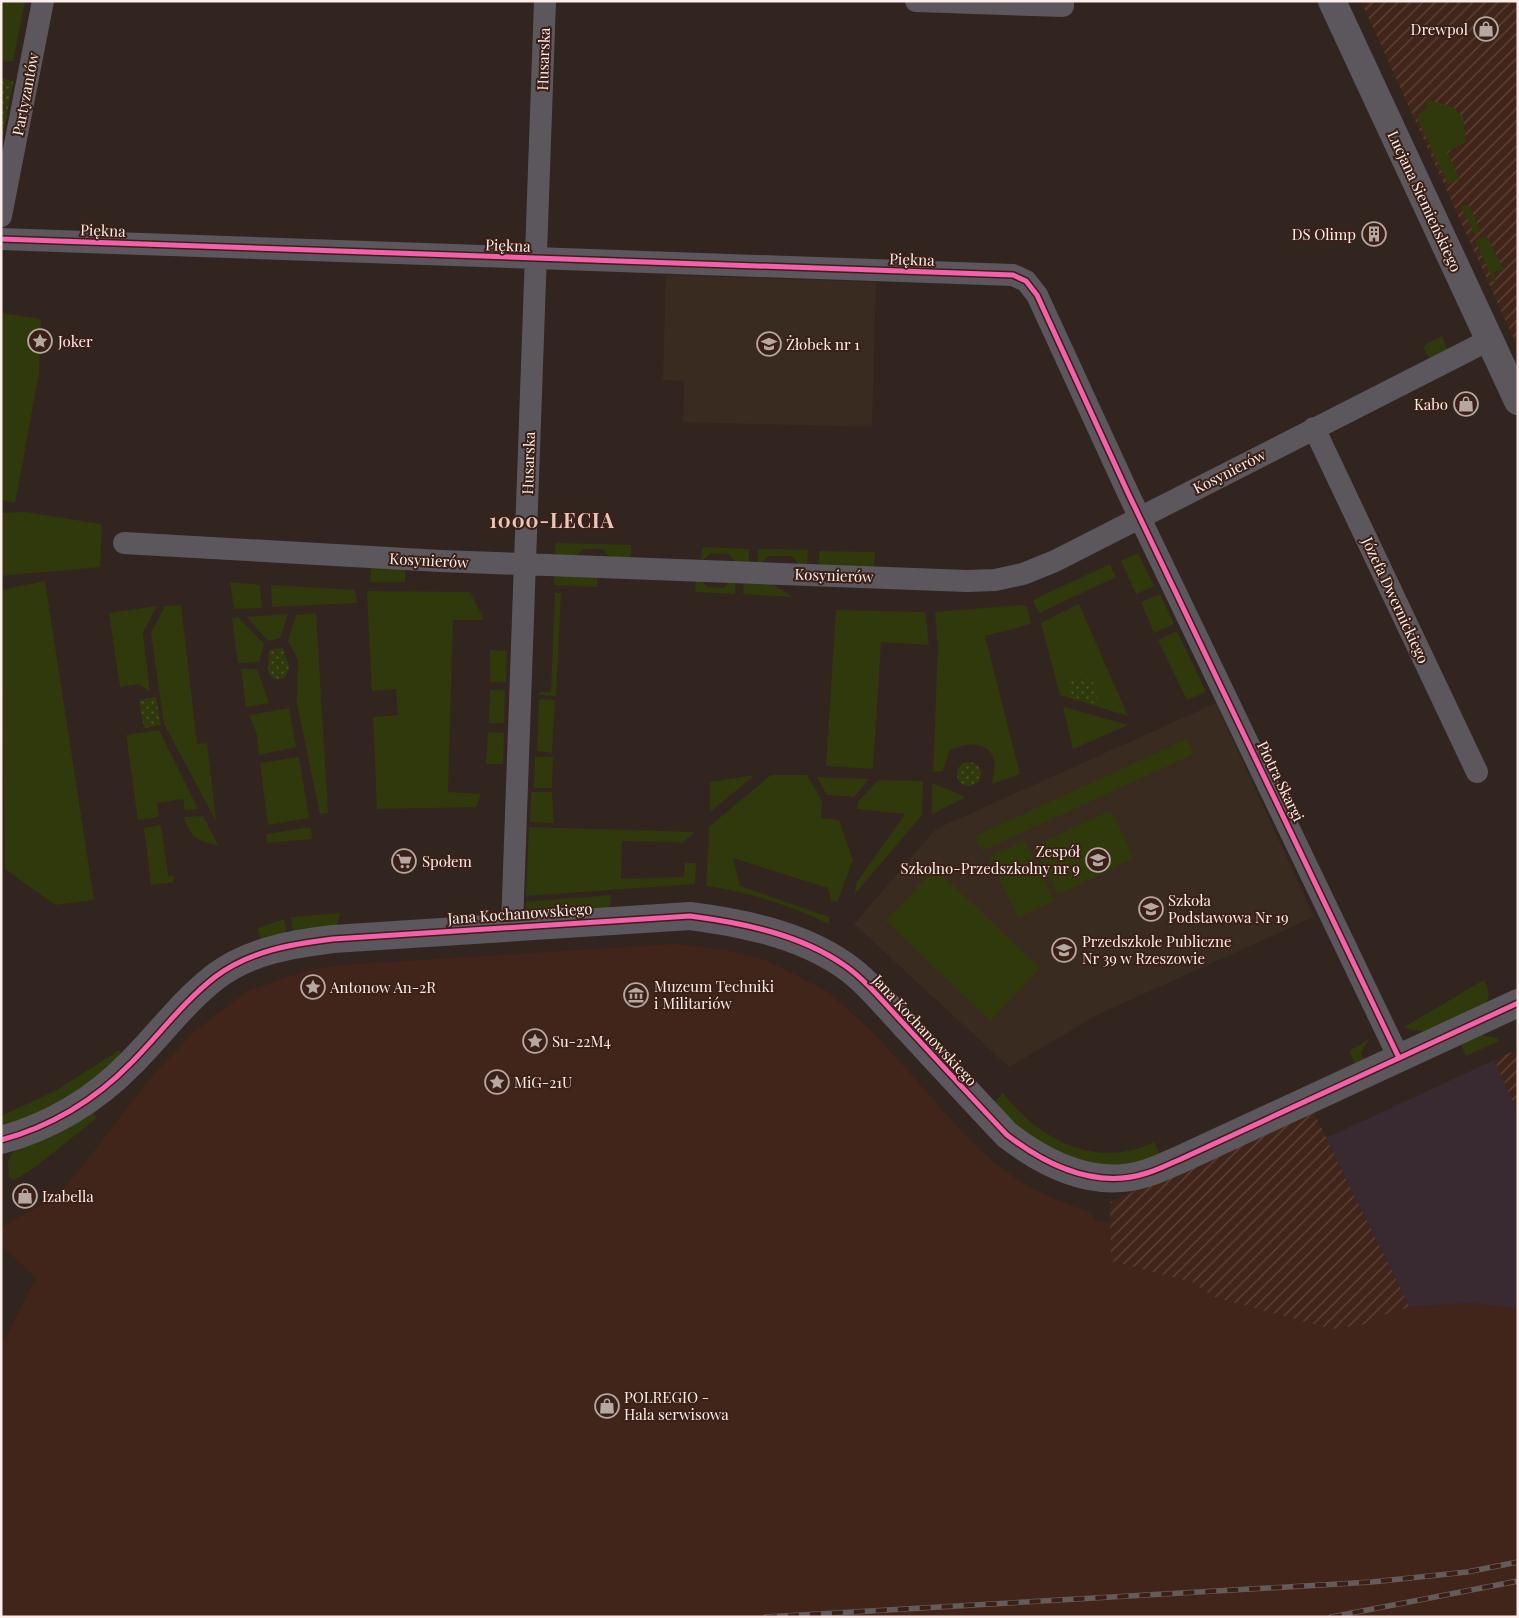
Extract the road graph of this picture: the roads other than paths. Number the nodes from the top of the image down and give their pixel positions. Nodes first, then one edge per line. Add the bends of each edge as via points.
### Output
1 (43, 1) edge
2 (545, 1) edge
3 (916, 1) edge
4 (1063, 1) edge
5 (1332, 1) edge
6 (1, 216) edge
7 (1, 239) edge
8 (536, 258) junction
9 (1013, 275) joint
10 (1489, 340) junction
11 (1518, 401) edge
12 (1314, 428) junction
13 (1140, 516) junction
14 (124, 543) dead end
15 (524, 564) junction
16 (1477, 772) dead end
17 (512, 926) junction
18 (1518, 1003) edge
19 (1399, 1058) junction
20 (1, 1140) edge

1 - 6 street, Partyzantów
2 - 8 street, Husarska
3 - 4 street via 1063,6
5 - 10 street, Lucjana Siemieńskiego
7 - 8 street, Piękna
8 - 9 street, Piękna
8 - 15 street, Husarska
9 - 13 street, Piotra Skargi via 1026,281 1037,295
10 - 11 street, Lucjana Siemieńskiego
10 - 12 street, Kosynierów
12 - 13 street, Kosynierów
12 - 16 street, Józefa Dwernickiego
13 - 15 street, Kosynierów via 1055,561 1023,574 995,580
13 - 19 street, Piotra Skargi
14 - 15 street, Kosynierów
15 - 17 street, Husarska
17 - 19 street, Jana Kochanowskiego via 690,916 732,921 805,944 844,965 858,978 1007,1135 1049,1163 1088,1176 1109,1179 1146,1174
17 - 20 street, Jana Kochanowskiego via 333,938 286,945 251,957 210,981 130,1064 85,1102 47,1125
18 - 19 street, Jana Kochanowskiego

